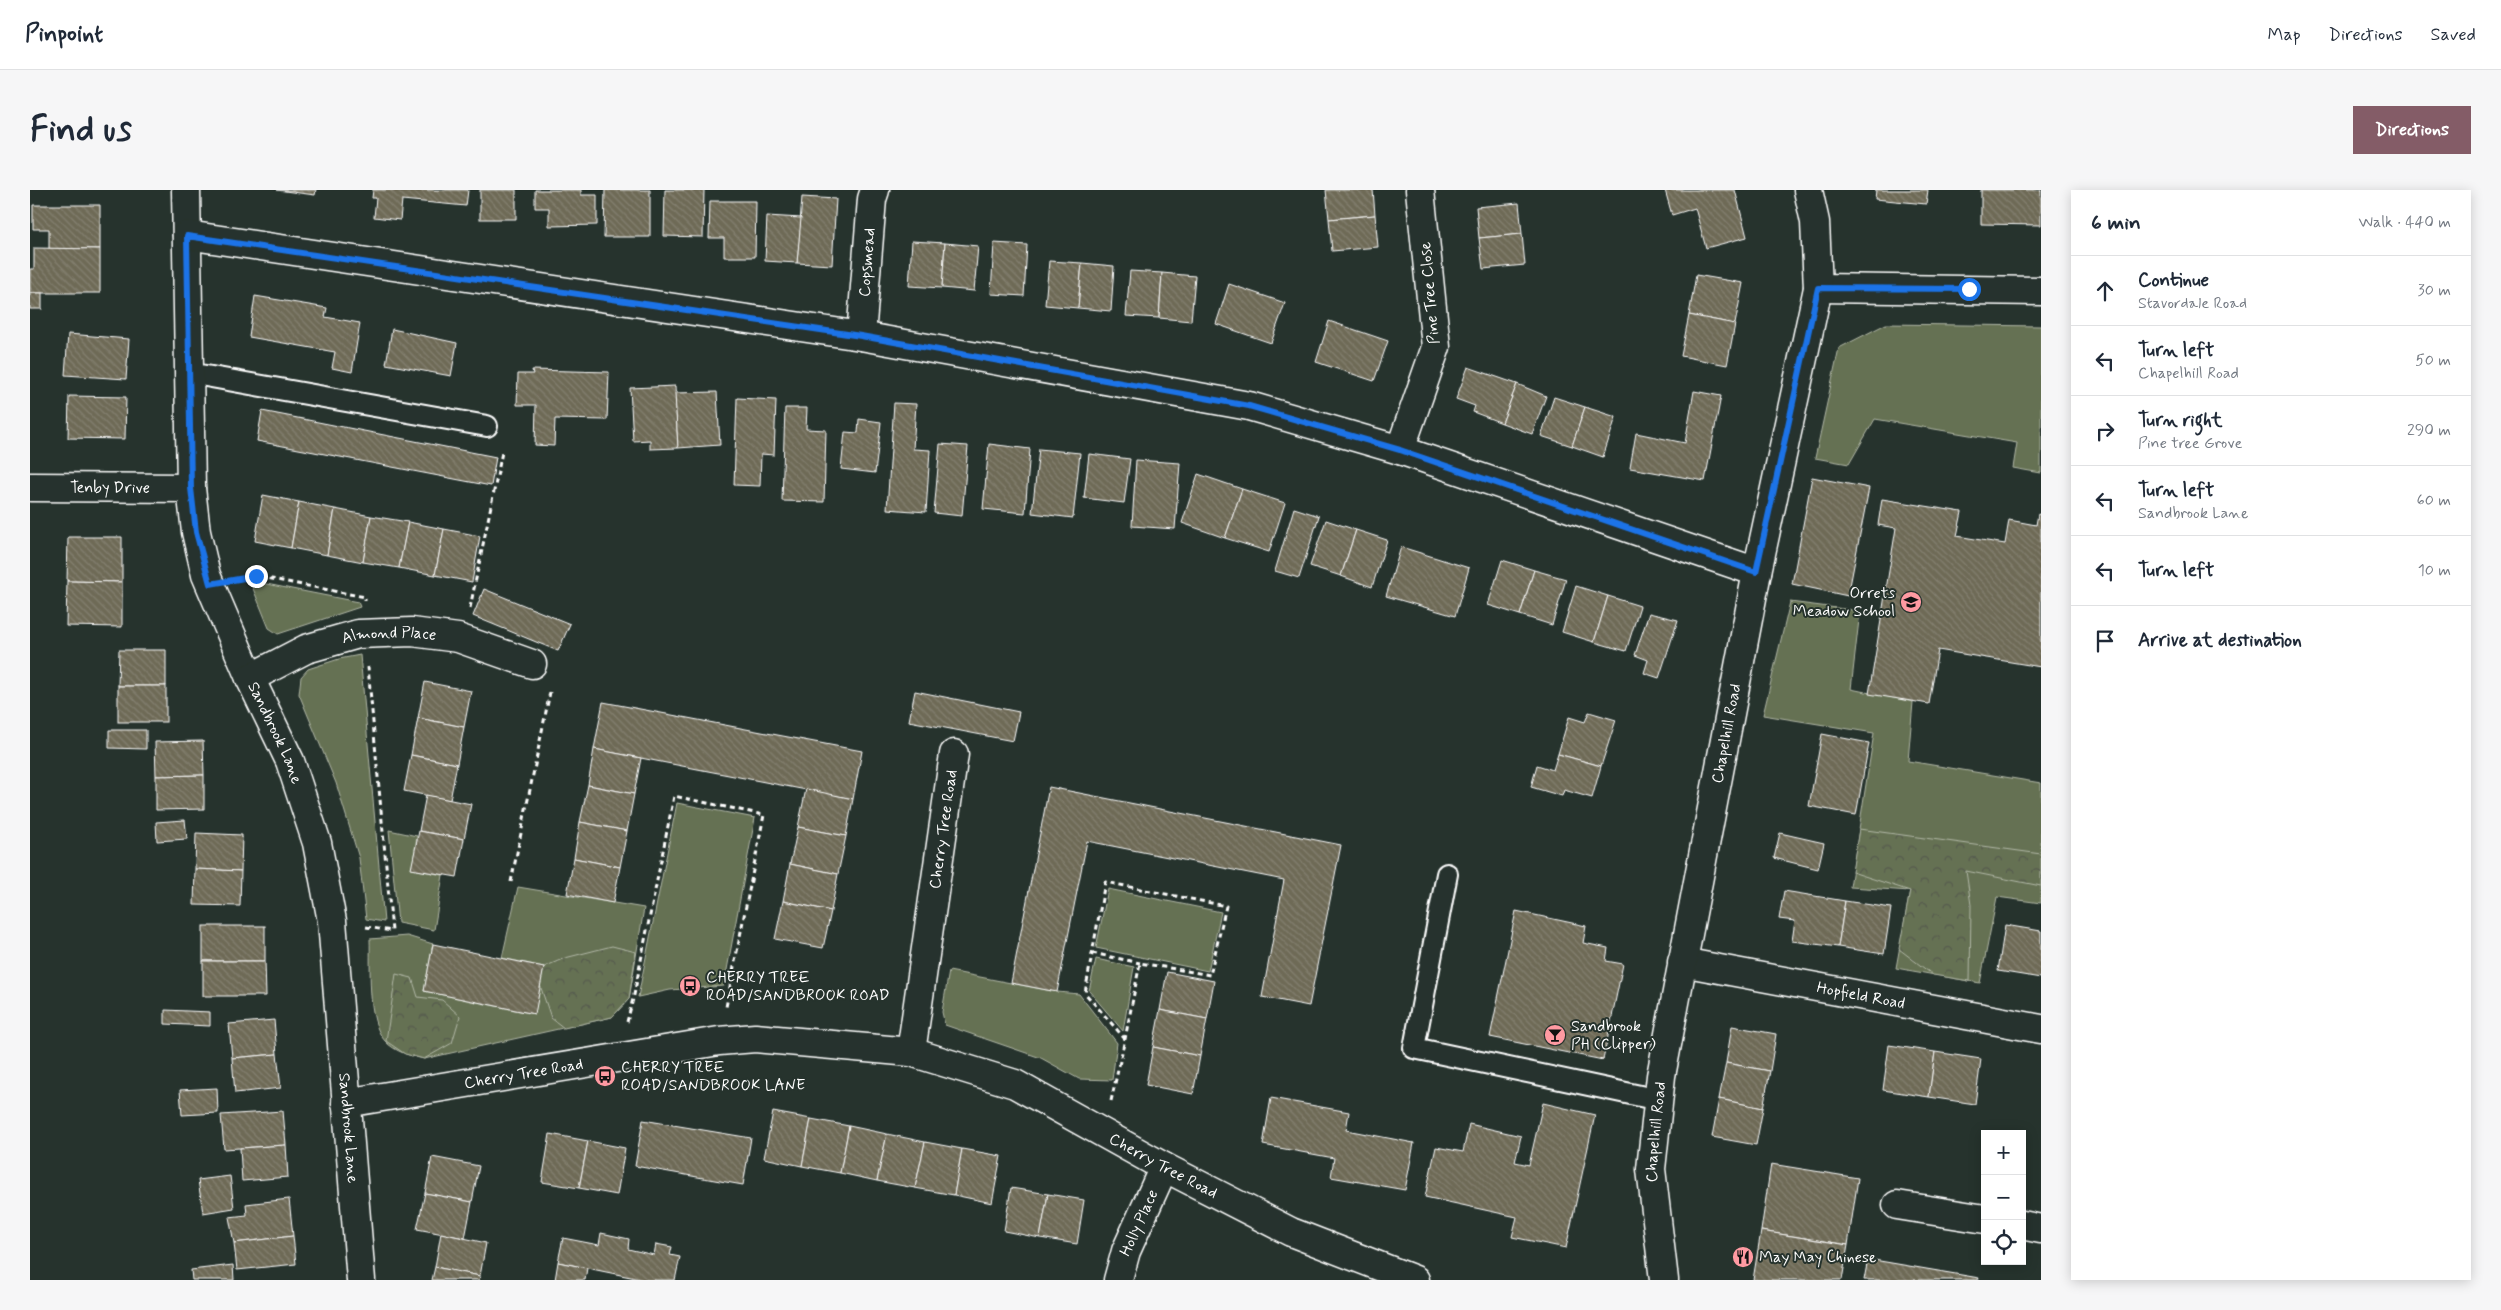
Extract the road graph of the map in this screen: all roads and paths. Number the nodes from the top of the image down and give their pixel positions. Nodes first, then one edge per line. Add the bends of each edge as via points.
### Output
1 (186, 190) edge
2 (875, 190) edge
3 (1420, 190) edge
4 (1808, 190) edge
5 (187, 236) junction
6 (1818, 288) junction
7 (2041, 291) edge
8 (861, 336) junction
9 (189, 373) junction
10 (486, 426) joint
11 (1400, 450) junction
12 (30, 487) edge
13 (191, 488) junction
14 (1756, 572) junction
15 (210, 584) junction
16 (365, 634) junction
17 (463, 640) junction
18 (532, 664) joint
19 (250, 678) junction
20 (954, 754) dead end
21 (1447, 874) dead end
22 (511, 882) dead end
23 (332, 921) junction
24 (1092, 953) junction
25 (1682, 962) junction
26 (1140, 963) junction
27 (2041, 1029) edge
28 (1125, 1039) junction
29 (719, 1041) junction
30 (911, 1052) junction
31 (617, 1058) junction
32 (1659, 1100) junction
33 (346, 1103) junction
34 (1101, 1132) junction
35 (1164, 1167) junction
36 (1897, 1205) dead end
37 (1981, 1218) edge
38 (2026, 1226) edge
39 (2041, 1228) edge
40 (361, 1280) edge
41 (1118, 1280) edge
42 (1415, 1280) edge
43 (1664, 1280) edge

1 - 5 street, Sandbrook Lane
2 - 8 street, Copsmead
3 - 11 street, Pine Tree Close via 1436,347
4 - 6 street, Chapelhill Road via 1815,222
5 - 8 street
5 - 9 street, Sandbrook Lane
6 - 7 street
6 - 14 street, Chapelhill Road
8 - 11 street via 1249,406
9 - 10 lane
9 - 13 street, Sandbrook Lane
10 - 17 path via 506,430
11 - 14 street
12 - 13 street, Tenby Drive
13 - 15 street, Sandbrook Lane via 196,532
14 - 25 street, Chapelhill Road
15 - 16 path via 256,576 365,597
15 - 19 street, Sandbrook Lane
16 - 17 street, Almond Place via 412,632
16 - 19 street, Almond Place via 306,649
16 - 23 path via 392,931
17 - 18 street, Almond Place
18 - 22 path via 554,672
19 - 23 street, Sandbrook Lane via 290,761 317,843
20 - 30 street, Cherry Tree Road
21 - 32 lane via 1414,1048
23 - 33 street, Sandbrook Lane
24 - 26 path
24 - 26 path via 1105,882 1226,906 1210,975
24 - 28 path via 1085,993
25 - 27 street, Hopfield Road
25 - 32 street, Chapelhill Road
26 - 28 path
28 - 34 path
29 - 30 street, Cherry Tree Road via 755,1038
29 - 31 street, Cherry Tree Road
29 - 31 path via 764,815 674,796 634,995
30 - 34 street, Cherry Tree Road via 1014,1084
31 - 33 street, Cherry Tree Road
32 - 43 street, Chapelhill Road via 1651,1169
33 - 40 street, Sandbrook Lane
34 - 35 street, Cherry Tree Road
35 - 41 street, Holly Place via 1126,1251
35 - 42 street, Cherry Tree Road via 1291,1232
36 - 37 street
38 - 39 street

